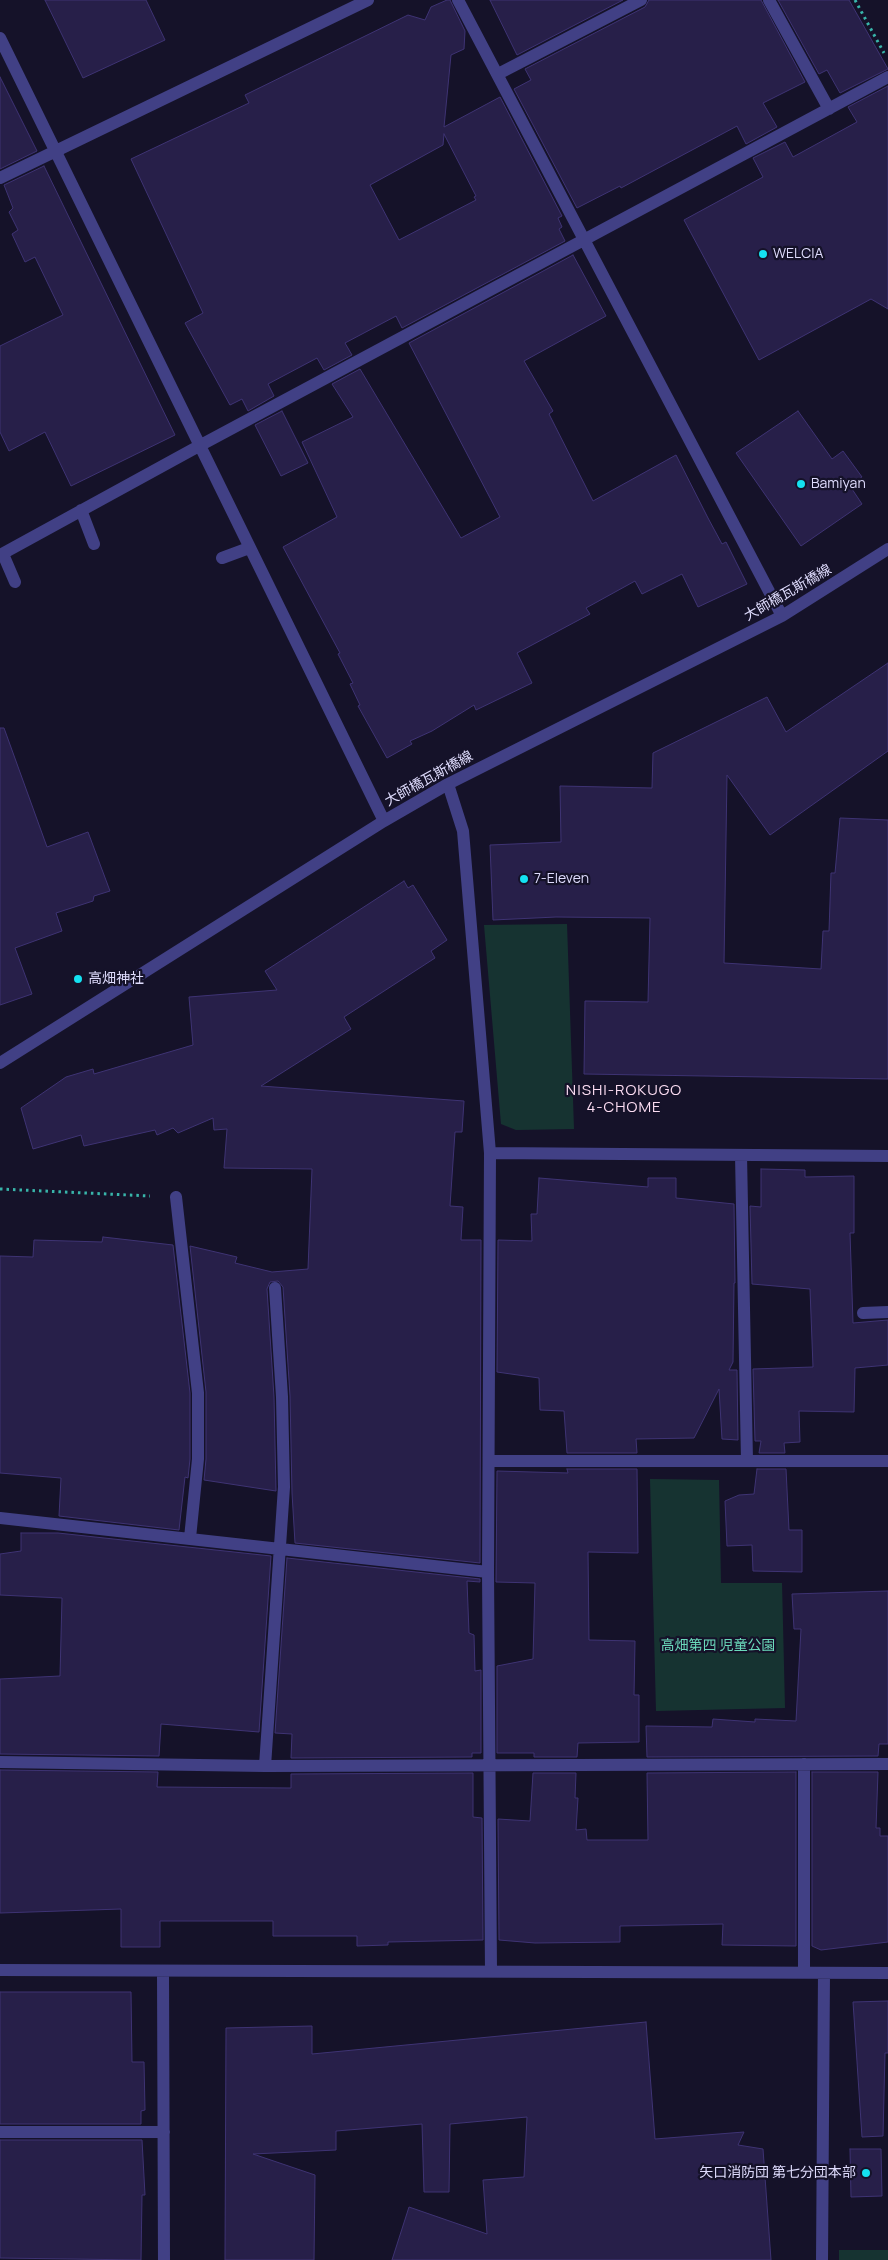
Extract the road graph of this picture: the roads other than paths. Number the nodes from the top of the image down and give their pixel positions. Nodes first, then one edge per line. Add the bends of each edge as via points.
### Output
1 (368, 0) edge
2 (458, 0) edge
3 (641, 0) edge
4 (769, 0) edge
5 (0, 38) edge
6 (498, 74) junction
7 (888, 77) edge
8 (829, 109) junction
9 (54, 152) junction
10 (0, 178) edge
11 (586, 240) junction
12 (199, 446) junction
13 (81, 510) junction
14 (94, 544) dead end
15 (249, 548) junction
16 (888, 549) edge
17 (2, 554) edge
18 (222, 558) dead end
19 (14, 582) dead end
20 (782, 616) junction
21 (448, 784) junction
22 (384, 821) junction
23 (0, 1063) edge
24 (490, 1153) junction
25 (741, 1155) junction
26 (888, 1156) edge
27 (176, 1197) road end
28 (275, 1288) dead end
29 (888, 1312) edge
30 (863, 1313) dead end
31 (489, 1461) junction
32 (747, 1461) junction
33 (888, 1461) edge
34 (0, 1518) edge
35 (190, 1538) junction
36 (279, 1549) junction
37 (488, 1572) junction
38 (0, 1762) edge
39 (804, 1764) junction
40 (888, 1764) edge
41 (490, 1765) junction
42 (266, 1766) junction
43 (0, 1970) edge
44 (163, 1971) junction
45 (491, 1971) junction
46 (804, 1972) junction
47 (824, 1973) junction
48 (888, 1973) edge
49 (0, 2132) edge
50 (164, 2132) junction
51 (164, 2260) edge
52 (822, 2260) edge

1 - 9 street
2 - 6 street
3 - 6 street
4 - 8 street
5 - 9 street
6 - 11 street
7 - 8 street
8 - 11 street
9 - 10 street
9 - 12 street
11 - 12 street
11 - 20 street
12 - 13 street
12 - 15 street
13 - 14 street
13 - 17 street
15 - 18 street
15 - 22 street
16 - 20 street, 大師橋瓦斯橋線
17 - 19 street
20 - 21 street, 大師橋瓦斯橋線
21 - 22 street, 大師橋瓦斯橋線
21 - 24 street via 463,831
22 - 23 street, 大師橋瓦斯橋線
24 - 25 street
24 - 31 street
25 - 26 street
25 - 32 street
27 - 35 street via 198,1393 198,1459
28 - 36 street via 284,1488
29 - 30 street
31 - 32 street
31 - 37 street
32 - 33 street
34 - 35 street
35 - 36 street
36 - 37 street
36 - 42 street
37 - 41 street
38 - 42 street
39 - 40 street
39 - 41 street
39 - 46 street
41 - 42 street
41 - 45 street
43 - 44 street
44 - 45 street
44 - 50 street
45 - 46 street
46 - 47 street
47 - 48 street
47 - 52 street
49 - 50 street
50 - 51 street

